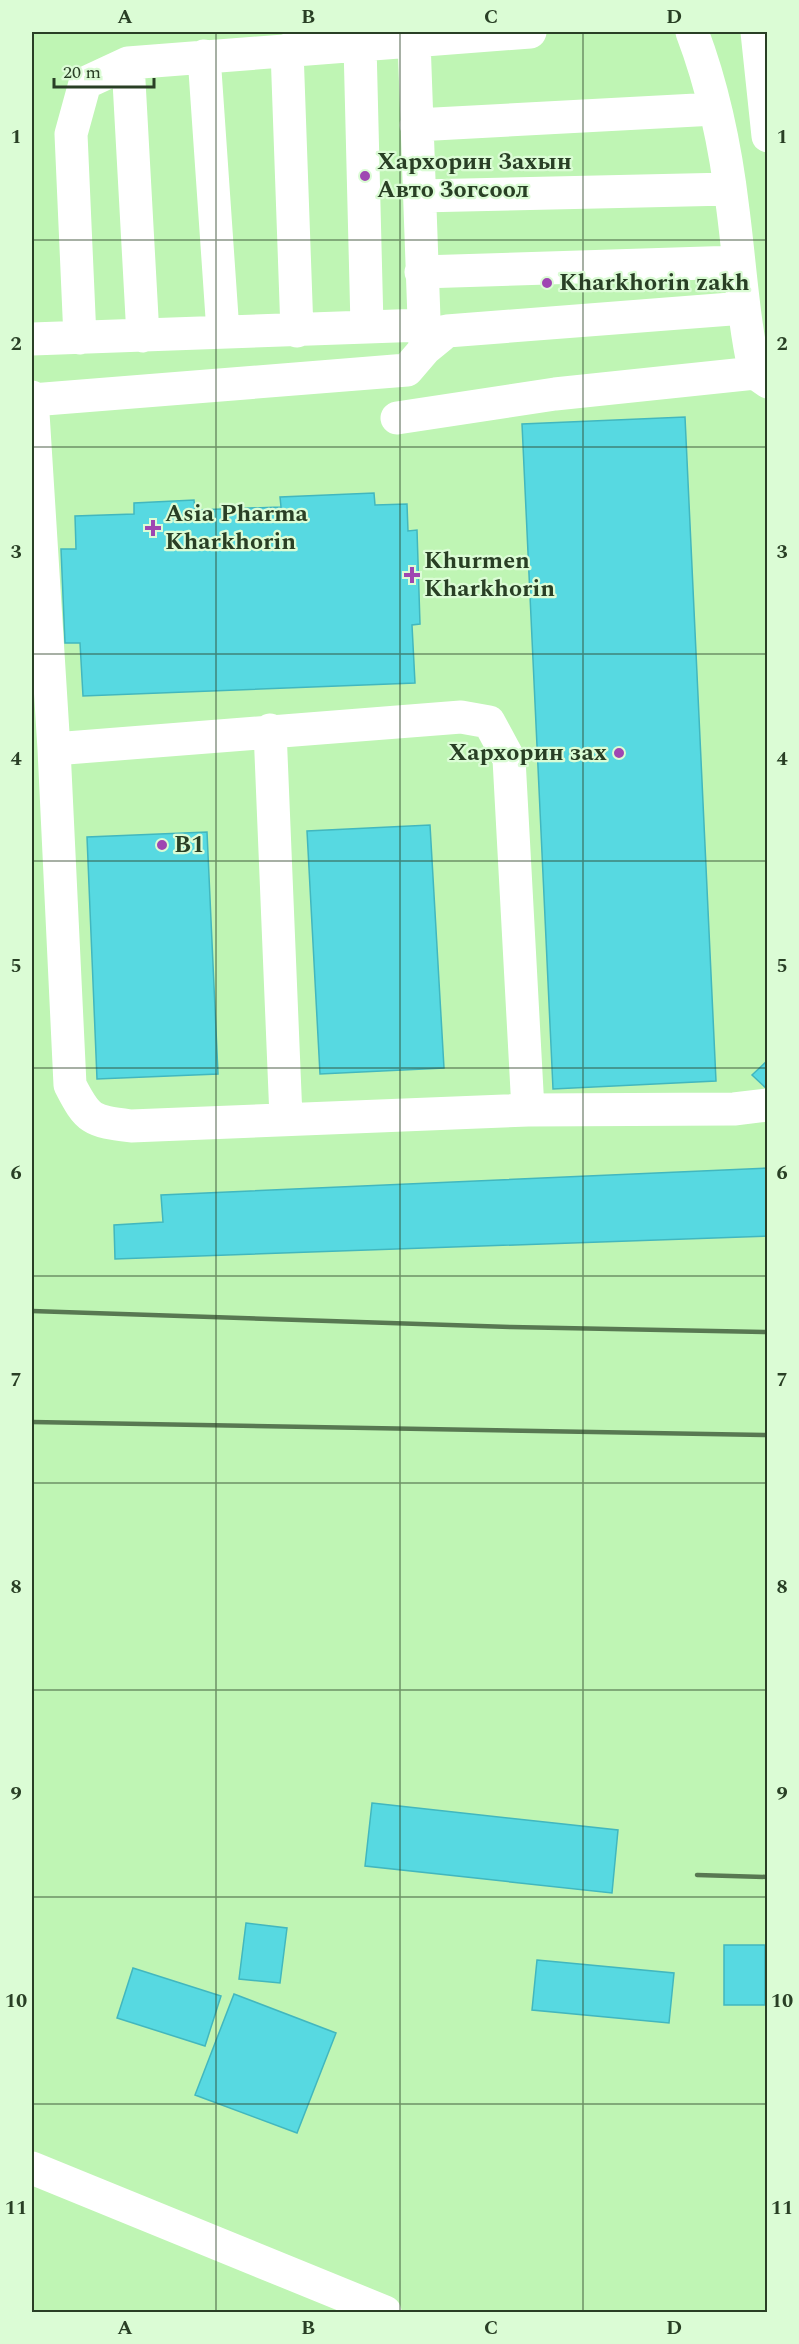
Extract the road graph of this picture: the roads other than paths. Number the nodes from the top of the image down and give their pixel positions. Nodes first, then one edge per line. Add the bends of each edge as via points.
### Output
1 (530, 32) edge
2 (692, 32) edge
3 (757, 32) edge
4 (414, 40) junction
5 (360, 45) junction
6 (288, 50) junction
7 (204, 56) junction
8 (128, 63) junction
9 (715, 109) junction
10 (416, 125) junction
11 (768, 136) edge
12 (730, 189) junction
13 (419, 196) junction
14 (738, 262) junction
15 (421, 272) junction
16 (744, 308) junction
17 (367, 326) junction
18 (297, 331) junction
19 (222, 332) junction
20 (143, 336) junction
21 (424, 337) junction
22 (80, 338) junction
23 (32, 339) edge
24 (761, 377) edge
25 (32, 399) edge
26 (397, 418) dead end
27 (270, 730) junction
28 (54, 749) junction
29 (768, 1105) edge
30 (528, 1110) junction
31 (286, 1118) junction
32 (32, 2168) edge
33 (385, 2313) edge

1 - 4 lane
2 - 9 lane
3 - 11 lane
4 - 5 lane
4 - 10 lane
5 - 6 lane
5 - 17 lane
6 - 7 lane
6 - 18 lane
7 - 8 lane
7 - 19 lane
8 - 20 lane
8 - 22 lane via 85,83 71,134
9 - 10 lane
9 - 12 lane
10 - 13 lane
12 - 13 lane
12 - 14 lane
13 - 15 lane
14 - 15 lane
14 - 16 lane
15 - 21 lane
16 - 21 lane via 447,331
16 - 24 lane
17 - 18 lane
17 - 21 lane
18 - 19 lane
19 - 20 lane
20 - 22 lane
21 - 25 lane via 407,370
22 - 23 lane
24 - 26 lane via 555,394
25 - 28 lane
27 - 28 lane
27 - 30 lane via 460,717 489,722 509,759
27 - 31 lane
28 - 31 lane via 70,1085 84,1112 101,1122 131,1126
29 - 30 lane via 734,1110
30 - 31 lane
32 - 33 lane

